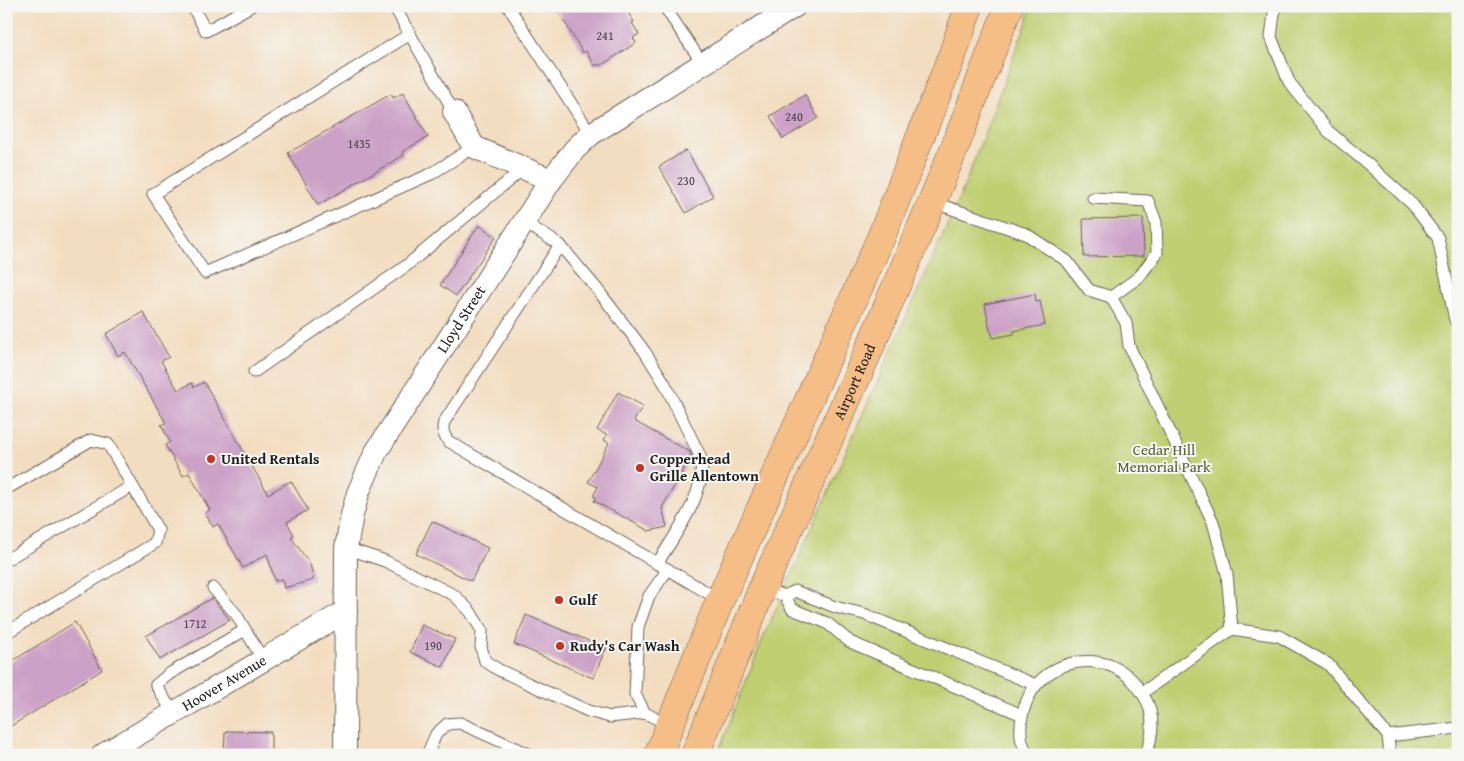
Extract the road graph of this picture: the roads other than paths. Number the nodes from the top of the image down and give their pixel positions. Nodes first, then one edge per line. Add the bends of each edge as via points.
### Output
1 (192, 6) edge
2 (251, 6) edge
3 (394, 6) edge
4 (508, 6) edge
5 (664, 6) edge
6 (795, 6) edge
7 (1010, 6) edge
8 (1274, 6) edge
9 (967, 8) edge
10 (410, 34) junction
11 (703, 64) junction
12 (454, 112) joint
13 (591, 134) junction
14 (474, 147) junction
15 (524, 168) junction
16 (551, 180) junction
17 (1093, 198) dead end
18 (932, 202) junction
19 (524, 222) junction
20 (560, 245) junction
21 (1111, 297) junction
22 (1454, 297) edge
23 (1458, 324) edge
24 (254, 372) dead end
25 (132, 486) junction
26 (6, 489) edge
27 (346, 548) junction
28 (6, 560) edge
29 (657, 564) junction
30 (668, 570) junction
31 (213, 588) dead end
32 (773, 592) junction
33 (720, 600) junction
34 (835, 607) junction
35 (346, 611) junction
36 (827, 623) junction
37 (1232, 628) junction
38 (245, 630) junction
39 (6, 633) edge
40 (263, 660) junction
41 (1036, 685) junction
42 (1142, 692) junction
43 (644, 713) junction
44 (173, 714) junction
45 (1022, 715) junction
46 (670, 725) junction
47 (1458, 728) edge
48 (1388, 736) junction
49 (103, 755) edge
50 (345, 755) edge
51 (427, 755) edge
52 (531, 755) edge
53 (658, 755) edge
54 (695, 755) edge
55 (1027, 755) edge
56 (1146, 755) edge
57 (1390, 755) edge

1 - 2 lane via 206,31
3 - 10 lane
4 - 13 lane
5 - 11 lane
6 - 11 street, Lloyd Street
7 - 18 main road, Airport Road
8 - 22 lane via 1271,37 1289,82 1328,131 1412,204 1438,238
9 - 33 main road via 954,53 882,235
10 - 12 lane
10 - 14 lane via 153,194 205,273 431,174
11 - 13 street, Lloyd Street
12 - 14 street
13 - 16 street, Lloyd Street
14 - 15 street
15 - 16 street
15 - 24 lane via 406,266
16 - 19 street, Lloyd Street
17 - 21 lane via 1148,201 1156,222 1157,253 1139,277
18 - 21 lane via 1026,234 1066,260 1089,290
18 - 32 main road, Airport Road via 868,352
19 - 20 lane
19 - 27 street, Lloyd Street via 376,452 358,493
20 - 29 lane via 645,352 665,384 700,456 703,467 696,500
20 - 29 lane via 444,422 442,430 448,441
21 - 37 lane via 1126,323 1129,346 1213,522 1227,574
22 - 23 lane
25 - 26 lane via 108,444 91,440
25 - 28 lane
25 - 39 lane via 158,530 155,543
27 - 35 street, Lloyd Street
27 - 43 lane via 385,560 454,595 470,611 482,631 481,647 485,661 499,670 588,711 610,717
29 - 30 lane
30 - 33 lane
30 - 43 lane via 649,596 638,626 635,694
31 - 38 lane via 236,614
32 - 34 lane via 795,591
32 - 36 lane via 792,609
32 - 54 main road, Airport Road
33 - 46 main road
34 - 36 lane
34 - 41 lane via 864,614
35 - 40 street, Hoover Avenue
35 - 50 street, Lloyd Street
36 - 45 lane via 850,642
37 - 42 lane
37 - 48 lane via 1279,636 1328,664
38 - 40 lane
38 - 44 lane via 169,674 156,686
40 - 44 street, Hoover Avenue
41 - 42 lane via 1061,666 1082,661 1102,663 1122,671
41 - 45 lane
42 - 56 lane via 1152,724
43 - 46 lane
44 - 49 street, Hoover Avenue
45 - 55 lane via 1021,737
46 - 53 main road
47 - 48 lane
48 - 57 lane
51 - 52 lane via 436,734 447,724 460,723

